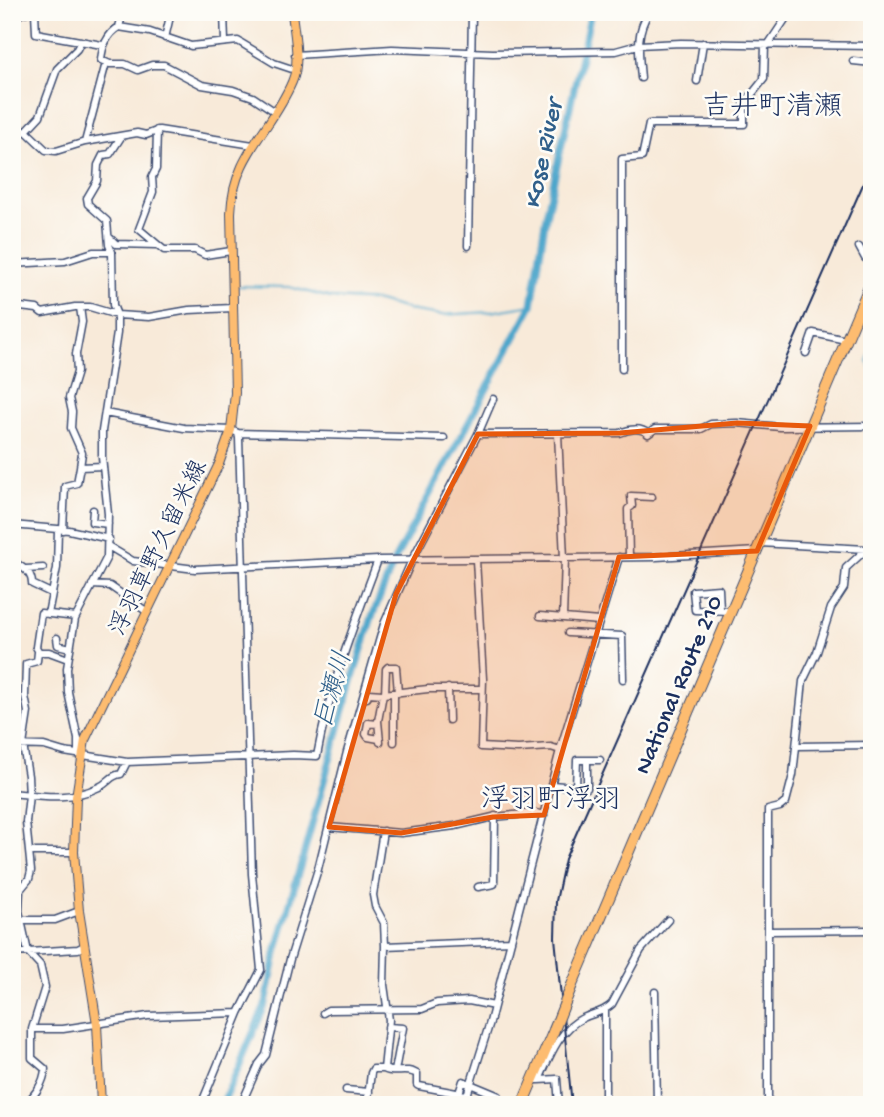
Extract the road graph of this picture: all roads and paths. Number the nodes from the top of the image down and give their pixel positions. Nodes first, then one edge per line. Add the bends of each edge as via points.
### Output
1 (27, 12) edge
2 (35, 12) edge
3 (123, 12) edge
4 (171, 12) edge
5 (224, 12) edge
6 (292, 12) edge
7 (472, 12) edge
8 (649, 12) edge
9 (790, 12) edge
10 (12, 17) edge
11 (119, 27) junction
12 (165, 38) junction
13 (81, 41) junction
14 (225, 42) junction
15 (703, 43) junction
16 (102, 45) junction
17 (638, 45) junction
18 (767, 45) junction
19 (872, 46) edge
20 (470, 52) junction
21 (295, 55) junction
22 (853, 61) dead end
23 (106, 63) junction
24 (872, 63) edge
25 (295, 70) junction
26 (641, 78) dead end
27 (697, 81) dead end
28 (274, 111) junction
29 (157, 130) junction
30 (26, 131) junction
31 (121, 137) junction
32 (85, 142) junction
33 (253, 145) junction
34 (12, 163) edge
35 (108, 237) junction
36 (157, 245) junction
37 (468, 246) dead end
38 (859, 247) dead end
39 (231, 251) junction
40 (112, 252) junction
41 (872, 263) edge
42 (12, 264) edge
43 (870, 287) edge
44 (12, 306) edge
45 (80, 307) junction
46 (866, 307) edge
47 (233, 308) junction
48 (117, 315) junction
49 (846, 340) junction
50 (806, 353) dead end
51 (622, 369) dead end
52 (493, 398) dead end
53 (105, 413) junction
54 (810, 426) junction
55 (872, 426) edge
56 (234, 432) junction
57 (558, 434) junction
58 (478, 435) junction
59 (444, 438) dead end
60 (103, 466) junction
61 (80, 467) junction
62 (652, 497) dead end
63 (93, 510) dead end
64 (108, 524) junction
65 (12, 525) edge
66 (60, 529) junction
67 (108, 542) junction
68 (758, 547) junction
69 (870, 548) edge
70 (618, 557) junction
71 (629, 557) junction
72 (564, 558) junction
73 (12, 560) edge
74 (378, 560) junction
75 (476, 560) junction
76 (412, 561) junction
77 (169, 566) junction
78 (43, 568) dead end
79 (241, 568) junction
80 (26, 569) junction
81 (92, 585) junction
82 (51, 593) junction
83 (725, 610) junction
84 (146, 611) junction
85 (48, 614) junction
86 (540, 616) dead end
87 (76, 617) junction
88 (563, 618) junction
89 (599, 621) junction
90 (568, 633) dead end
91 (595, 636) junction
92 (57, 638) dead end
93 (70, 648) junction
94 (39, 652) junction
95 (68, 659) junction
96 (369, 678) junction
97 (623, 679) dead end
98 (448, 688) junction
99 (482, 689) junction
100 (368, 693) junction
101 (396, 693) junction
102 (384, 694) junction
103 (361, 704) junction
104 (449, 720) dead end
105 (378, 724) junction
106 (394, 741) dead end
107 (12, 745) edge
108 (23, 745) junction
109 (797, 746) junction
110 (872, 746) edge
111 (560, 750) junction
112 (83, 755) junction
113 (248, 757) junction
114 (600, 760) dead end
115 (127, 762) junction
116 (552, 785) junction
117 (12, 793) edge
118 (29, 795) junction
119 (76, 797) junction
120 (544, 815) junction
121 (495, 816) junction
122 (329, 827) junction
123 (383, 831) junction
124 (29, 852) junction
125 (74, 852) junction
126 (478, 887) dead end
127 (79, 911) junction
128 (20, 920) junction
129 (668, 920) dead end
130 (872, 930) edge
131 (768, 931) junction
132 (511, 940) junction
133 (84, 946) junction
134 (386, 946) junction
135 (28, 952) junction
136 (12, 953) edge
137 (655, 992) dead end
138 (494, 1006) junction
139 (388, 1010) junction
140 (606, 1010) junction
141 (239, 1013) junction
142 (323, 1013) dead end
143 (97, 1024) junction
144 (388, 1027) junction
145 (32, 1030) junction
146 (384, 1069) junction
147 (395, 1071) junction
148 (535, 1080) junction
149 (471, 1084) junction
150 (346, 1090) dead end
151 (369, 1092) junction
152 (459, 1093) junction
153 (467, 1095) junction
154 (499, 1096) dead end
155 (25, 1105) edge
156 (101, 1105) edge
157 (201, 1105) edge
158 (241, 1105) edge
159 (368, 1105) edge
160 (464, 1105) edge
161 (522, 1105) edge
162 (559, 1105) edge
163 (605, 1105) edge
164 (657, 1105) edge
165 (768, 1105) edge

1 - 10 street
2 - 13 street via 36,33
3 - 11 street
4 - 12 street
5 - 14 street
6 - 21 main road, 浮羽草野久留米線
7 - 20 street
8 - 17 street
9 - 18 street
11 - 12 street
11 - 16 street
12 - 14 street via 191,46
13 - 16 street
13 - 30 street via 57,69 45,108
14 - 25 street via 238,41
15 - 17 street
15 - 18 street
15 - 27 street
16 - 23 street via 101,60
17 - 20 street via 616,51
17 - 26 street
18 - 19 street
18 - 51 street via 764,79 744,104 744,124 649,124 642,157 622,159
20 - 21 street via 377,49
20 - 37 street
21 - 25 main road, 浮羽草野久留米線
22 - 24 street
23 - 28 street via 138,70 164,65 202,85 253,97
23 - 32 street
25 - 28 main road, 浮羽草野久留米線
28 - 33 main road, 浮羽草野久留米線
29 - 31 street
29 - 33 street
29 - 36 street via 153,192 139,229
30 - 32 street via 46,150
30 - 34 street via 15,132
31 - 32 street
31 - 35 street via 110,154 103,155 87,198 107,221
33 - 39 main road, 浮羽草野久留米線 via 232,193
35 - 36 street via 116,244
35 - 40 street
36 - 39 street via 205,255
38 - 41 street
39 - 47 main road, 浮羽草野久留米線
40 - 42 street
40 - 48 street
43 - 46 highway, National Route 210
44 - 45 street via 42,313
45 - 48 street
45 - 61 street via 77,372 69,398 71,428 82,453
46 - 49 highway, National Route 210
47 - 48 street via 149,317
47 - 56 main road, 浮羽草野久留米線
48 - 53 street
49 - 50 street via 813,332
49 - 54 highway, National Route 210
52 - 58 street
53 - 56 street
53 - 60 street
54 - 55 street
54 - 57 street via 737,423 655,429 648,434 634,430
54 - 68 highway, National Route 210
56 - 59 street
56 - 77 main road, 浮羽草野久留米線
56 - 79 street via 240,464
57 - 58 street
57 - 72 street
58 - 76 street
60 - 61 street
60 - 64 street
61 - 66 street via 77,483 65,486
62 - 71 street via 631,496
63 - 64 street via 92,522
64 - 67 street
65 - 66 street
66 - 67 street
66 - 82 street
67 - 77 street via 133,561
67 - 81 street via 107,557
68 - 69 street
68 - 71 street
68 - 83 highway, National Route 210
69 - 109 street via 846,568 844,588 831,608 803,681
70 - 71 street
70 - 72 street
70 - 89 street
72 - 75 street
72 - 88 street
73 - 80 street
74 - 76 street
74 - 79 street
74 - 113 street via 351,633 317,756
75 - 76 street
75 - 99 street
76 - 96 street via 384,624
77 - 79 street
77 - 84 main road, 浮羽草野久留米線
78 - 80 street
79 - 113 street
80 - 82 street via 32,584
81 - 84 street via 110,586
81 - 87 street
82 - 85 street
83 - 83 street via 695,610 693,591 719,589
83 - 148 highway, National Route 210, bridge
84 - 112 main road, 浮羽草野久留米線 via 88,732
85 - 87 street
85 - 94 street via 41,613
86 - 88 street
87 - 93 street
88 - 89 street
89 - 91 street
90 - 91 street
91 - 97 street via 622,636
91 - 111 street
92 - 93 street via 58,645
93 - 95 street
94 - 95 street
94 - 108 street via 37,661 26,664 28,712
95 - 112 street via 68,692 78,752
96 - 100 street
96 - 103 street
98 - 99 street
98 - 101 street
98 - 104 street
99 - 111 street via 481,747
100 - 102 street
100 - 103 street
101 - 102 street
101 - 102 street via 396,667 388,667
101 - 106 street
102 - 105 street
103 - 122 street
105 - 105 street via 380,741 366,734 368,723
107 - 108 street
108 - 112 street
108 - 118 street
109 - 110 street
109 - 131 street via 786,802 768,810
111 - 116 street
112 - 115 street
112 - 119 main road, 浮羽草野久留米線
113 - 115 street
113 - 141 street via 261,970
114 - 116 street via 587,760 587,788
115 - 119 street via 121,774
116 - 120 street
117 - 118 street
118 - 119 street
118 - 124 street
119 - 125 main road, 浮羽草野久留米線
120 - 121 street
120 - 132 street
121 - 123 street via 401,834
121 - 126 street via 494,884
122 - 123 street
122 - 158 street via 266,1055
123 - 134 street via 373,895 384,923
124 - 125 street
124 - 128 street via 30,875 20,890
125 - 127 main road, 浮羽草野久留米線
127 - 128 street via 55,920
127 - 133 main road, 浮羽草野久留米線
128 - 135 street
129 - 140 street via 642,950
130 - 131 street
131 - 165 street
132 - 134 street
132 - 138 street
133 - 135 street
133 - 143 main road, 浮羽草野久留米線
134 - 139 street
135 - 136 street
135 - 145 street via 40,965 45,987
137 - 164 street
138 - 139 street via 469,1001
138 - 149 street
139 - 142 street
139 - 144 street
140 - 148 street via 582,1018 570,1028
140 - 163 street
141 - 143 street via 148,1016
141 - 157 street
143 - 145 street
143 - 156 main road, 浮羽草野久留米線
144 - 146 street
144 - 147 street via 402,1028
145 - 155 street via 32,1058 45,1069 41,1085
146 - 147 street
146 - 151 street via 373,1069
147 - 152 street via 413,1071 416,1085
148 - 161 highway, National Route 210
148 - 162 street via 556,1079
149 - 152 street via 463,1081
149 - 153 street
149 - 154 street
150 - 151 street
151 - 159 street
152 - 153 street
153 - 160 street

